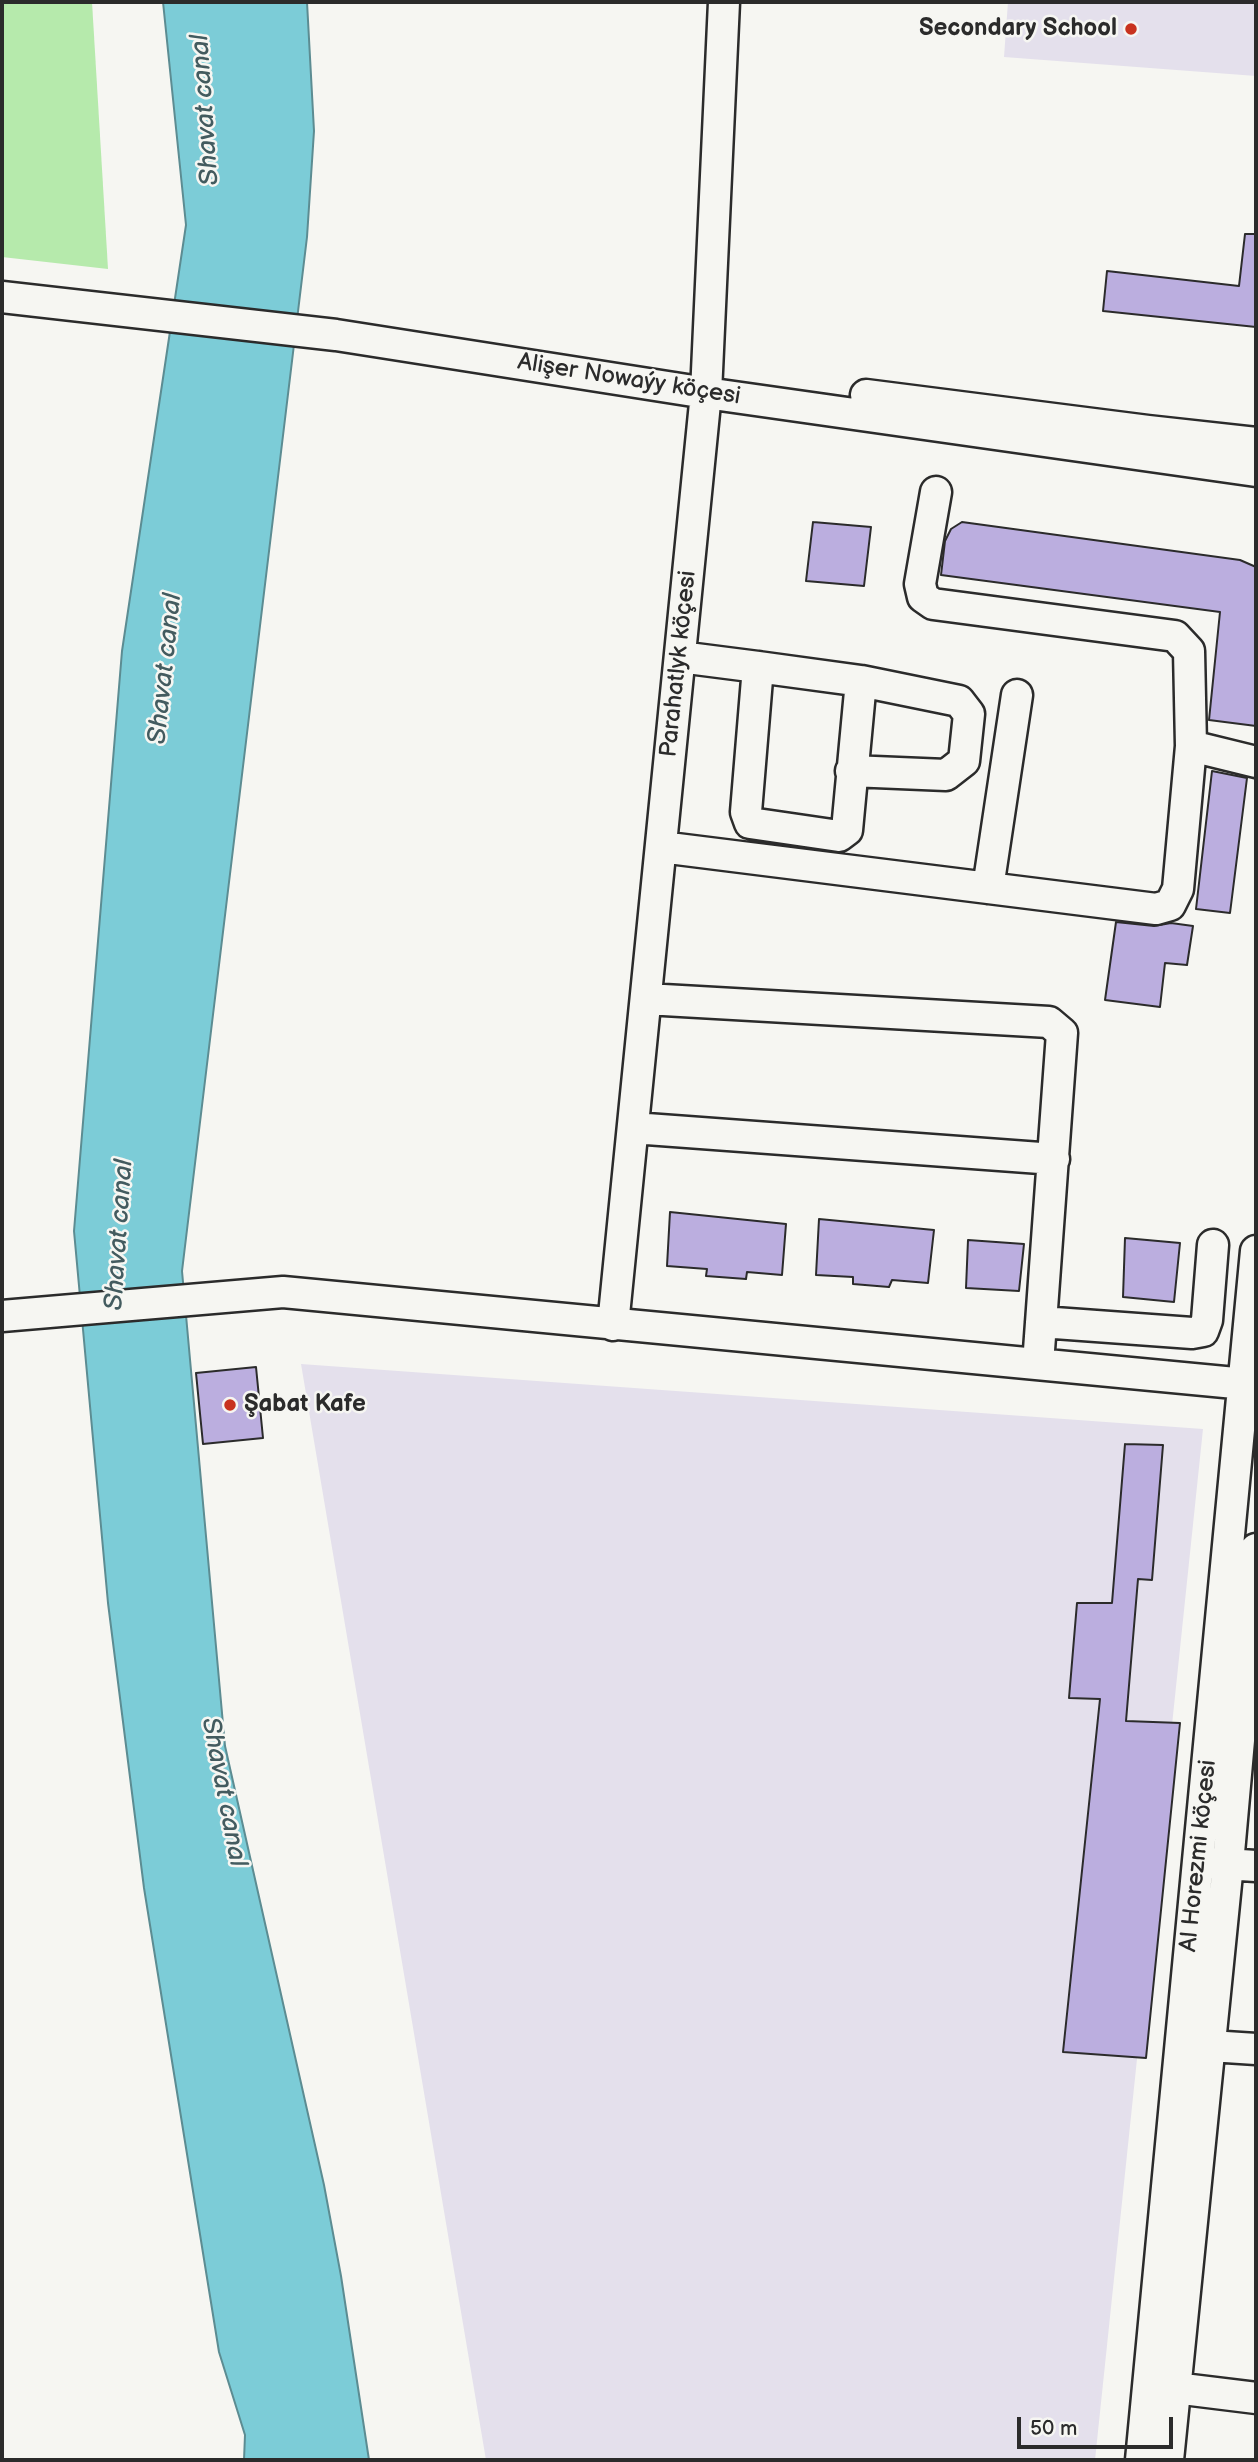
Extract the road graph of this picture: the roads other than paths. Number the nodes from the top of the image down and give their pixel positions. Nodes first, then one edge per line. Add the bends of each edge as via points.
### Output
1 (724, 2) edge
2 (2, 282) edge
3 (2, 297) edge
4 (142, 305) junction
5 (707, 384) junction
6 (1256, 443) edge
7 (1256, 471) edge
8 (936, 492) dead end
9 (680, 657) junction
10 (758, 667) junction
11 (861, 681) junction
12 (1017, 695) dead end
13 (1191, 746) junction
14 (1256, 762) edge
15 (851, 771) junction
16 (661, 847) junction
17 (988, 888) junction
18 (646, 999) junction
19 (633, 1128) junction
20 (1054, 1159) junction
21 (1213, 1245) dead end
22 (1256, 1251) edge
23 (2, 1316) edge
24 (1041, 1322) junction
25 (613, 1325) junction
26 (1038, 1364) junction
27 (1250, 1384) edge
28 (1256, 1549) edge
29 (1198, 1862) junction
30 (1242, 1865) edge
31 (1210, 2046) junction
32 (1256, 2049) edge
33 (1175, 2388) junction
34 (1256, 2398) edge
35 (1141, 2460) edge
36 (1168, 2460) edge

1 - 5 street, Parahatlyk köçesi
2 - 4 street, Alişer Nowaýy köçesi
3 - 4 street, Alişer Nowaýy köçesi
4 - 5 street, Alişer Nowaýy köçesi via 337,328
5 - 6 street, Alişer Nowaýy köçesi
5 - 7 street, Alişer Nowaýy köçesi
5 - 9 street, Parahatlyk köçesi
8 - 13 street via 920,583 923,597 933,604 1175,636 1189,651
9 - 10 street
9 - 16 street, Parahatlyk köçesi
10 - 11 street
10 - 15 street via 746,812 750,823 839,836 847,830
11 - 15 street
11 - 15 street via 959,701 969,714 964,761 947,775
12 - 17 street
13 - 14 street
13 - 17 street via 1178,889 1170,905 1156,909
16 - 17 street
16 - 18 street, Parahatlyk köçesi
18 - 19 street, Parahatlyk köçesi
18 - 20 street via 1049,1022 1062,1033
19 - 20 street
19 - 25 street, Parahatlyk köçesi
20 - 24 street
21 - 24 street via 1203,1331
22 - 27 street, Al Horezmi köçesi
23 - 25 street via 283,1293
24 - 26 street
25 - 26 street
26 - 27 street
27 - 29 street, Al Horezmi köçesi
28 - 30 street, Al Horezmi köçesi
29 - 30 street
29 - 35 street, Al Horezmi köçesi
30 - 31 street, Al Horezmi köçesi
31 - 32 street
31 - 33 street, Al Horezmi köçesi
33 - 34 street
33 - 36 street, Al Horezmi köçesi

